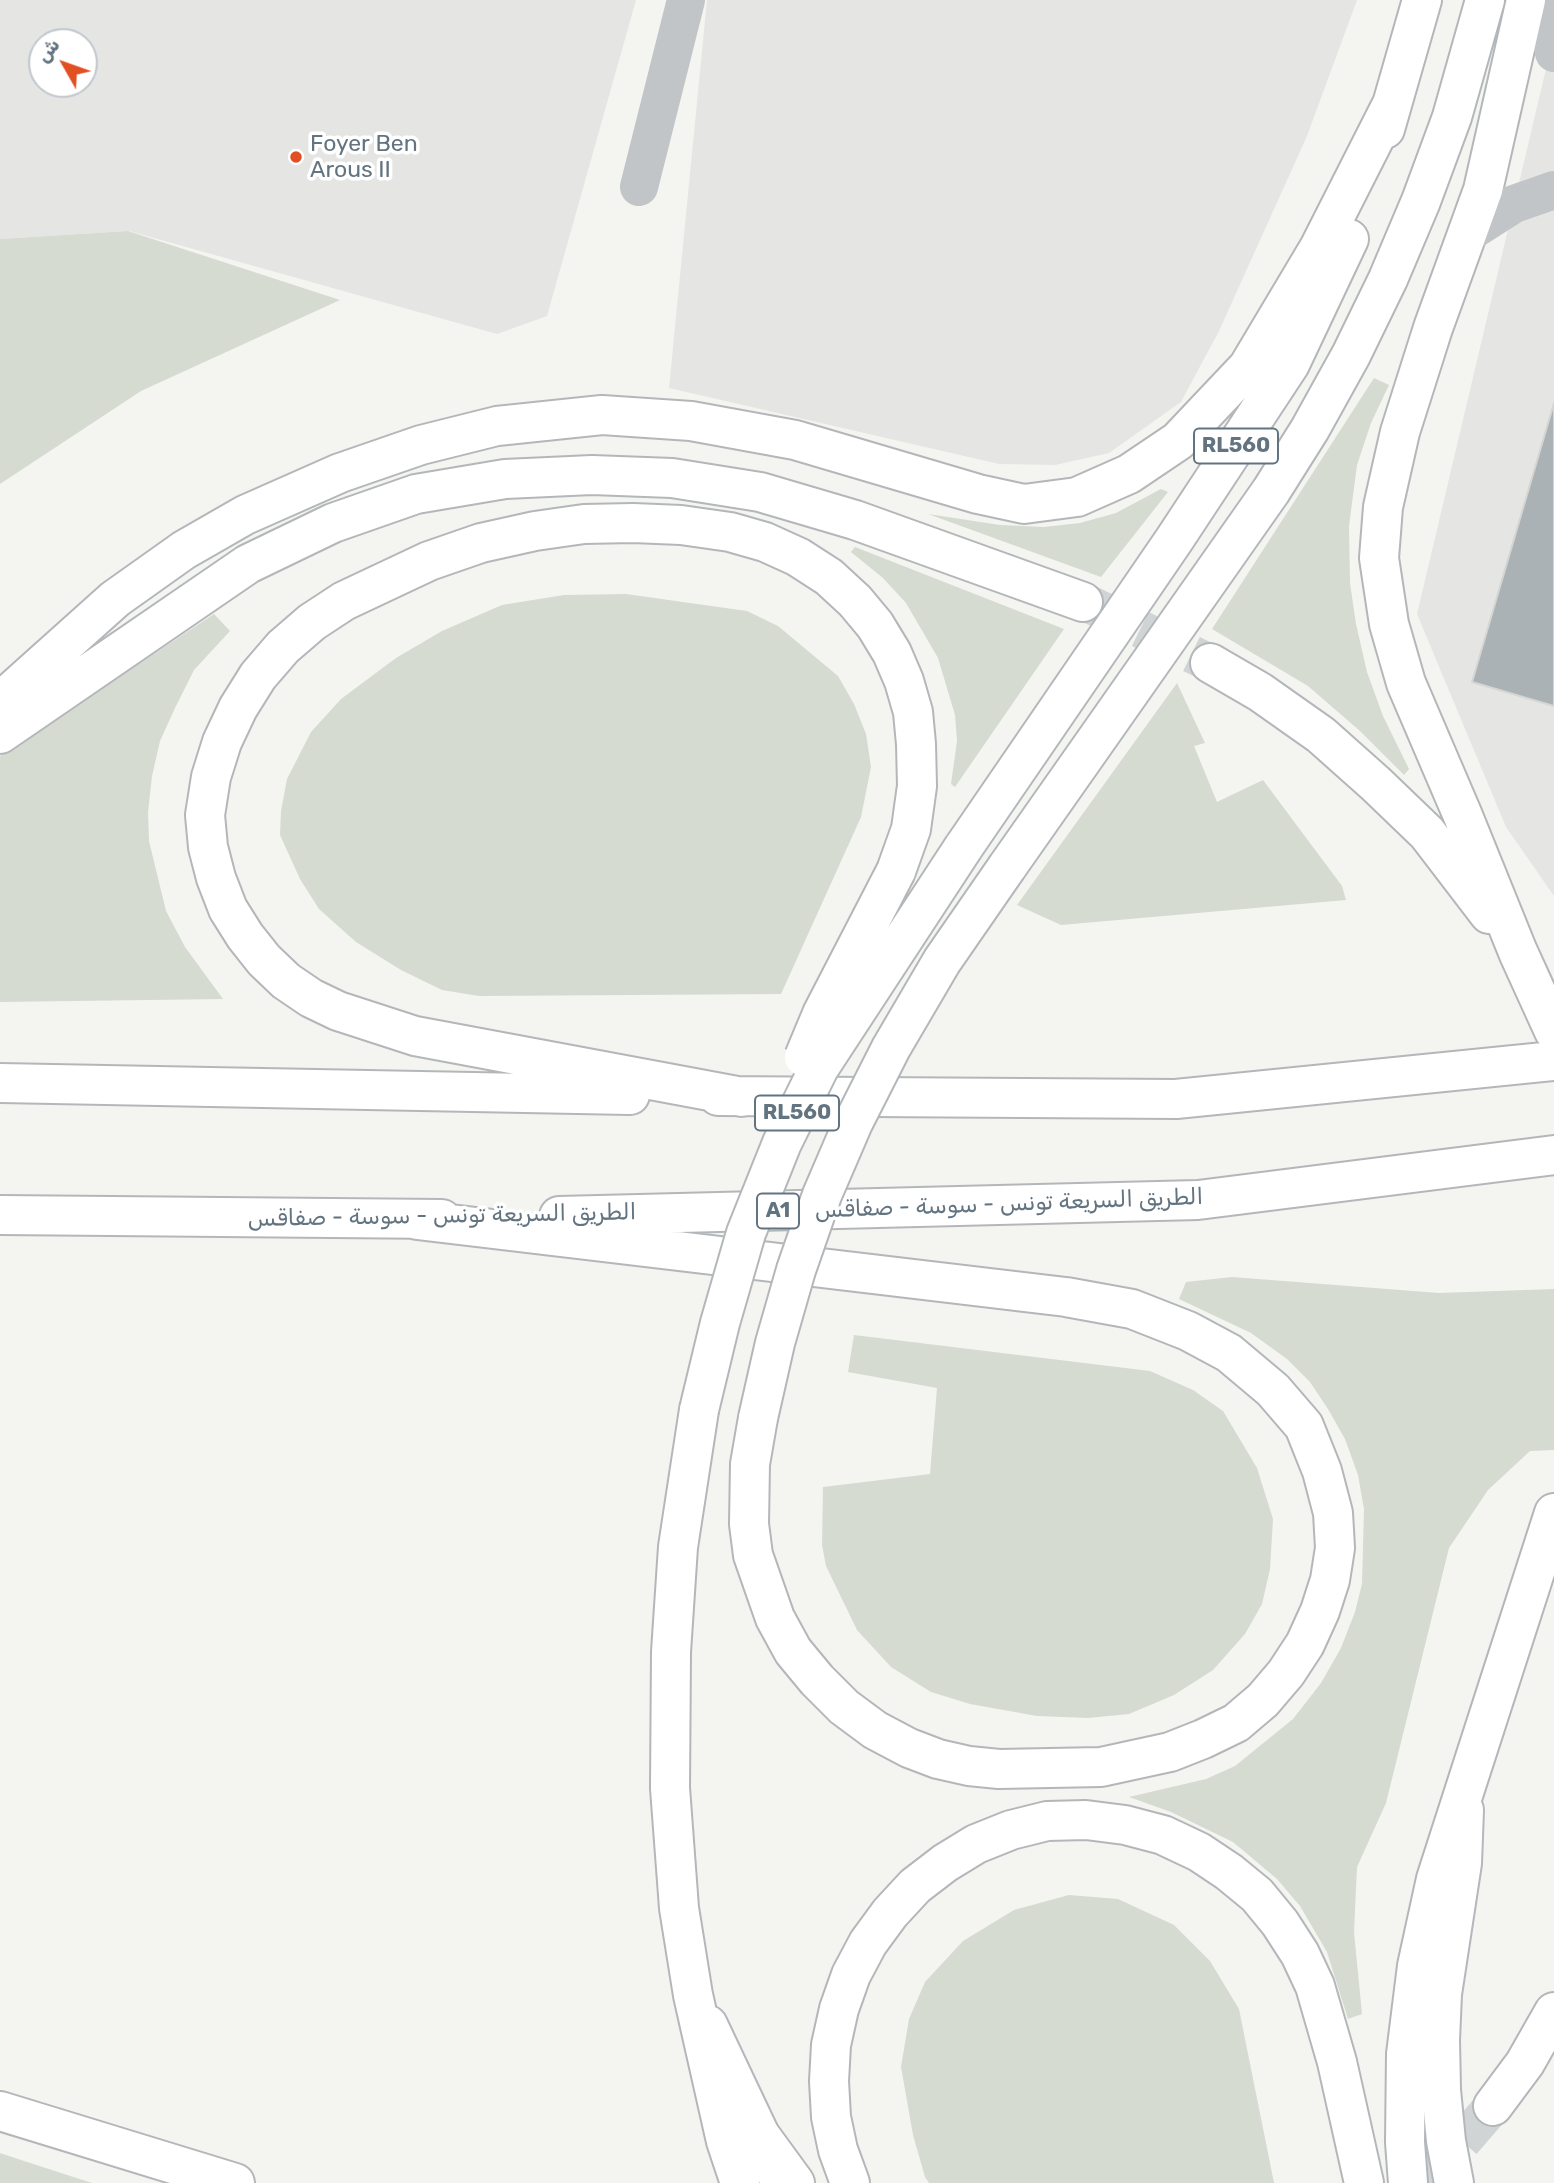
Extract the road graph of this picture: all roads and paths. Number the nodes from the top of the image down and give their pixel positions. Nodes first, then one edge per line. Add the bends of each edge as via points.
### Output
1 (686, 0) edge
2 (1422, 0) edge
3 (1485, 0) edge
4 (1526, 0) edge
5 (1546, 0) edge
6 (1554, 53) edge
7 (1391, 106) junction
8 (639, 187) dead end
9 (1554, 190) edge
10 (1467, 234) junction
11 (1083, 602) tunnel mouth
12 (1210, 663) tunnel mouth
13 (0, 702) edge
14 (0, 734) edge
15 (1518, 952) junction
16 (1554, 1031) edge
17 (1554, 1061) edge
18 (0, 1083) edge
19 (742, 1097) junction
20 (782, 1143) junction
21 (1554, 1155) edge
22 (0, 1215) edge
23 (417, 1220) junction
24 (1551, 1527) edge
25 (1464, 1795) junction
26 (694, 1994) junction
27 (1554, 2012) edge
28 (1493, 2106) tunnel mouth
29 (0, 2110) edge
30 (761, 2135) junction
31 (235, 2183) edge
32 (740, 2183) edge
33 (777, 2183) edge
34 (795, 2183) edge
35 (850, 2183) edge
36 (1364, 2183) edge
37 (1408, 2183) edge
38 (1454, 2183) edge

1 - 8 street
2 - 7 main road, RL560
3 - 23 main road, bridge via 1452,117 1421,201 1388,279 1304,439 1231,552 942,961 853,1123 822,1195 796,1270 775,1343 750,1464 753,1555 775,1618 801,1661 844,1707 909,1748 969,1766 1101,1768 1203,1739 1236,1723 1263,1700 1305,1644 1320,1611 1335,1548 1333,1513 1304,1426 1273,1390 1229,1353 1132,1309 1066,1297
4 - 10 main road via 1489,167
5 - 6 street
7 - 13 main road via 1319,248 1248,367 1178,441 1129,474 1077,497 1024,504 795,440 691,421 602,415 497,426 421,445 340,473 245,515 184,550 116,600
7 - 20 main road, RL560, bridge via 1371,185 1290,364 962,848 819,1068
9 - 10 street via 1514,204
10 - 15 main road via 1400,432 1383,507 1378,558 1389,624 1406,683
11 - 14 main road via 855,520 760,492 672,478 505,479 416,494 333,523 248,564
12 - 15 main road via 1321,735 1427,833
15 - 16 main road
17 - 19 main road via 1176,1099
18 - 19 main road
19 - 20 main road, bridge via 415,1036 338,1012 286,981 264,960 228,909 208,847 205,815 222,742 238,708 258,676 293,638 344,601 429,561 481,543 584,524 681,525 765,542 808,563 855,601 875,625 904,681 914,722 917,786 911,829 896,871 799,1068
20 - 26 main road, RL560, bridge via 746,1233 720,1323 699,1410 678,1546 670,1665 671,1801 679,1908
21 - 23 main road, الطريق السريعة تونس - سوسة - صفاقس / A1 via 1198,1200
22 - 23 main road, الطريق السريعة تونس - سوسة - صفاقس / A1
24 - 25 main road
25 - 37 main road via 1436,1879 1417,1966 1406,2054
25 - 38 main road via 1462,1863 1440,2040 1441,2090
26 - 30 main road
26 - 32 main road via 726,2141
27 - 28 main road
29 - 31 main road
30 - 33 main road
30 - 34 main road
35 - 36 main road via 831,2117 830,2069 839,2009 868,1943 915,1886 976,1844 1047,1821 1086,1820 1163,1835 1199,1852 1256,1895 1280,1923 1315,1986

